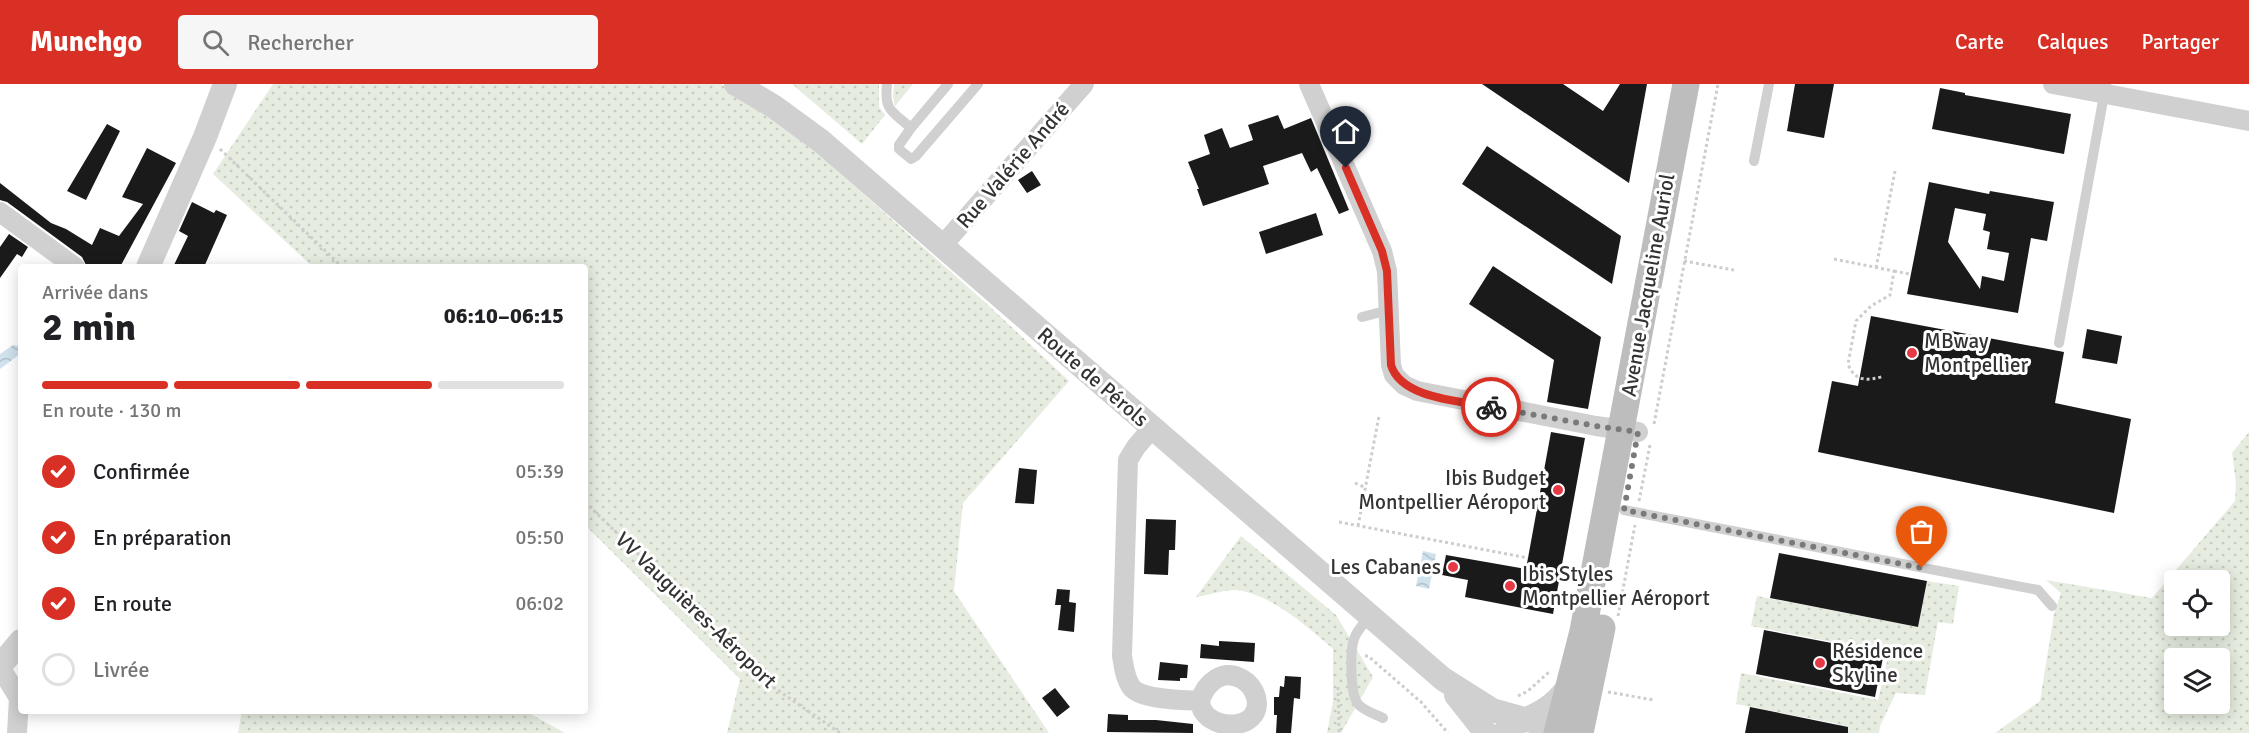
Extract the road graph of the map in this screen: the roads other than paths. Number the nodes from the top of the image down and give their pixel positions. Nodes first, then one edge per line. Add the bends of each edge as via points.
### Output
1 (225, 84) edge
2 (736, 84) edge
3 (887, 84) edge
4 (948, 84) edge
5 (978, 84) edge
6 (1084, 84) edge
7 (1309, 84) edge
8 (1686, 84) edge
9 (1703, 84) edge
10 (1769, 84) edge
11 (2053, 84) edge
12 (2105, 89) edge
13 (2249, 121) edge
14 (910, 128) junction
15 (1754, 161) dead end
16 (0, 213) edge
17 (942, 246) junction
18 (71, 264) edge
19 (149, 264) edge
20 (1389, 310) junction
21 (1362, 317) dead end
22 (2060, 343) dead end
23 (1152, 428) junction
24 (1640, 434) junction
25 (1630, 511) junction
26 (2052, 606) dead end
27 (1371, 616) junction
28 (18, 644) edge
29 (0, 666) edge
30 (1443, 679) junction
31 (1571, 681) junction
32 (18, 696) edge
33 (1200, 701) dead end
34 (18, 714) edge
35 (1383, 718) dead end
36 (1527, 719) junction
37 (1574, 732) edge
38 (17, 733) edge
39 (1486, 733) edge
40 (1504, 733) edge
41 (1549, 733) edge

1 - 19 street
2 - 17 street, Route de Pérols via 821,141
3 - 14 lane via 885,101
4 - 14 lane
5 - 14 lane via 911,159 899,149
6 - 17 street, Rue Valérie André
7 - 20 street via 1382,251
8 - 24 main road, Avenue Jacqueline Auriol
9 - 24 main road, Avenue Jacqueline Auriol via 1680,254
10 - 15 lane
11 - 12 street
12 - 13 street
12 - 22 lane
16 - 18 street
17 - 23 street, Route de Pérols
20 - 21 lane
20 - 24 street via 1391,365 1404,385 1432,395
23 - 27 street, Route de Pérols
23 - 33 street via 1128,460 1122,657 1133,689 1144,695
24 - 25 main road, Avenue Jacqueline Auriol
24 - 31 main road, Avenue Jacqueline Auriol via 1596,562
25 - 26 lane via 2038,590
25 - 37 main road, Avenue Jacqueline Auriol via 1589,696
27 - 30 street, Route de Pérols
27 - 35 lane via 1354,639 1353,696 1365,710
28 - 29 street
29 - 32 street
30 - 36 street, Route de Pérols via 1492,710
30 - 39 street, Route de Pérols
31 - 36 street via 1554,705
31 - 37 main road, Avenue Jacqueline Auriol
34 - 38 street
36 - 40 street via 1516,722
36 - 41 street, Route de Pérols via 1539,723

